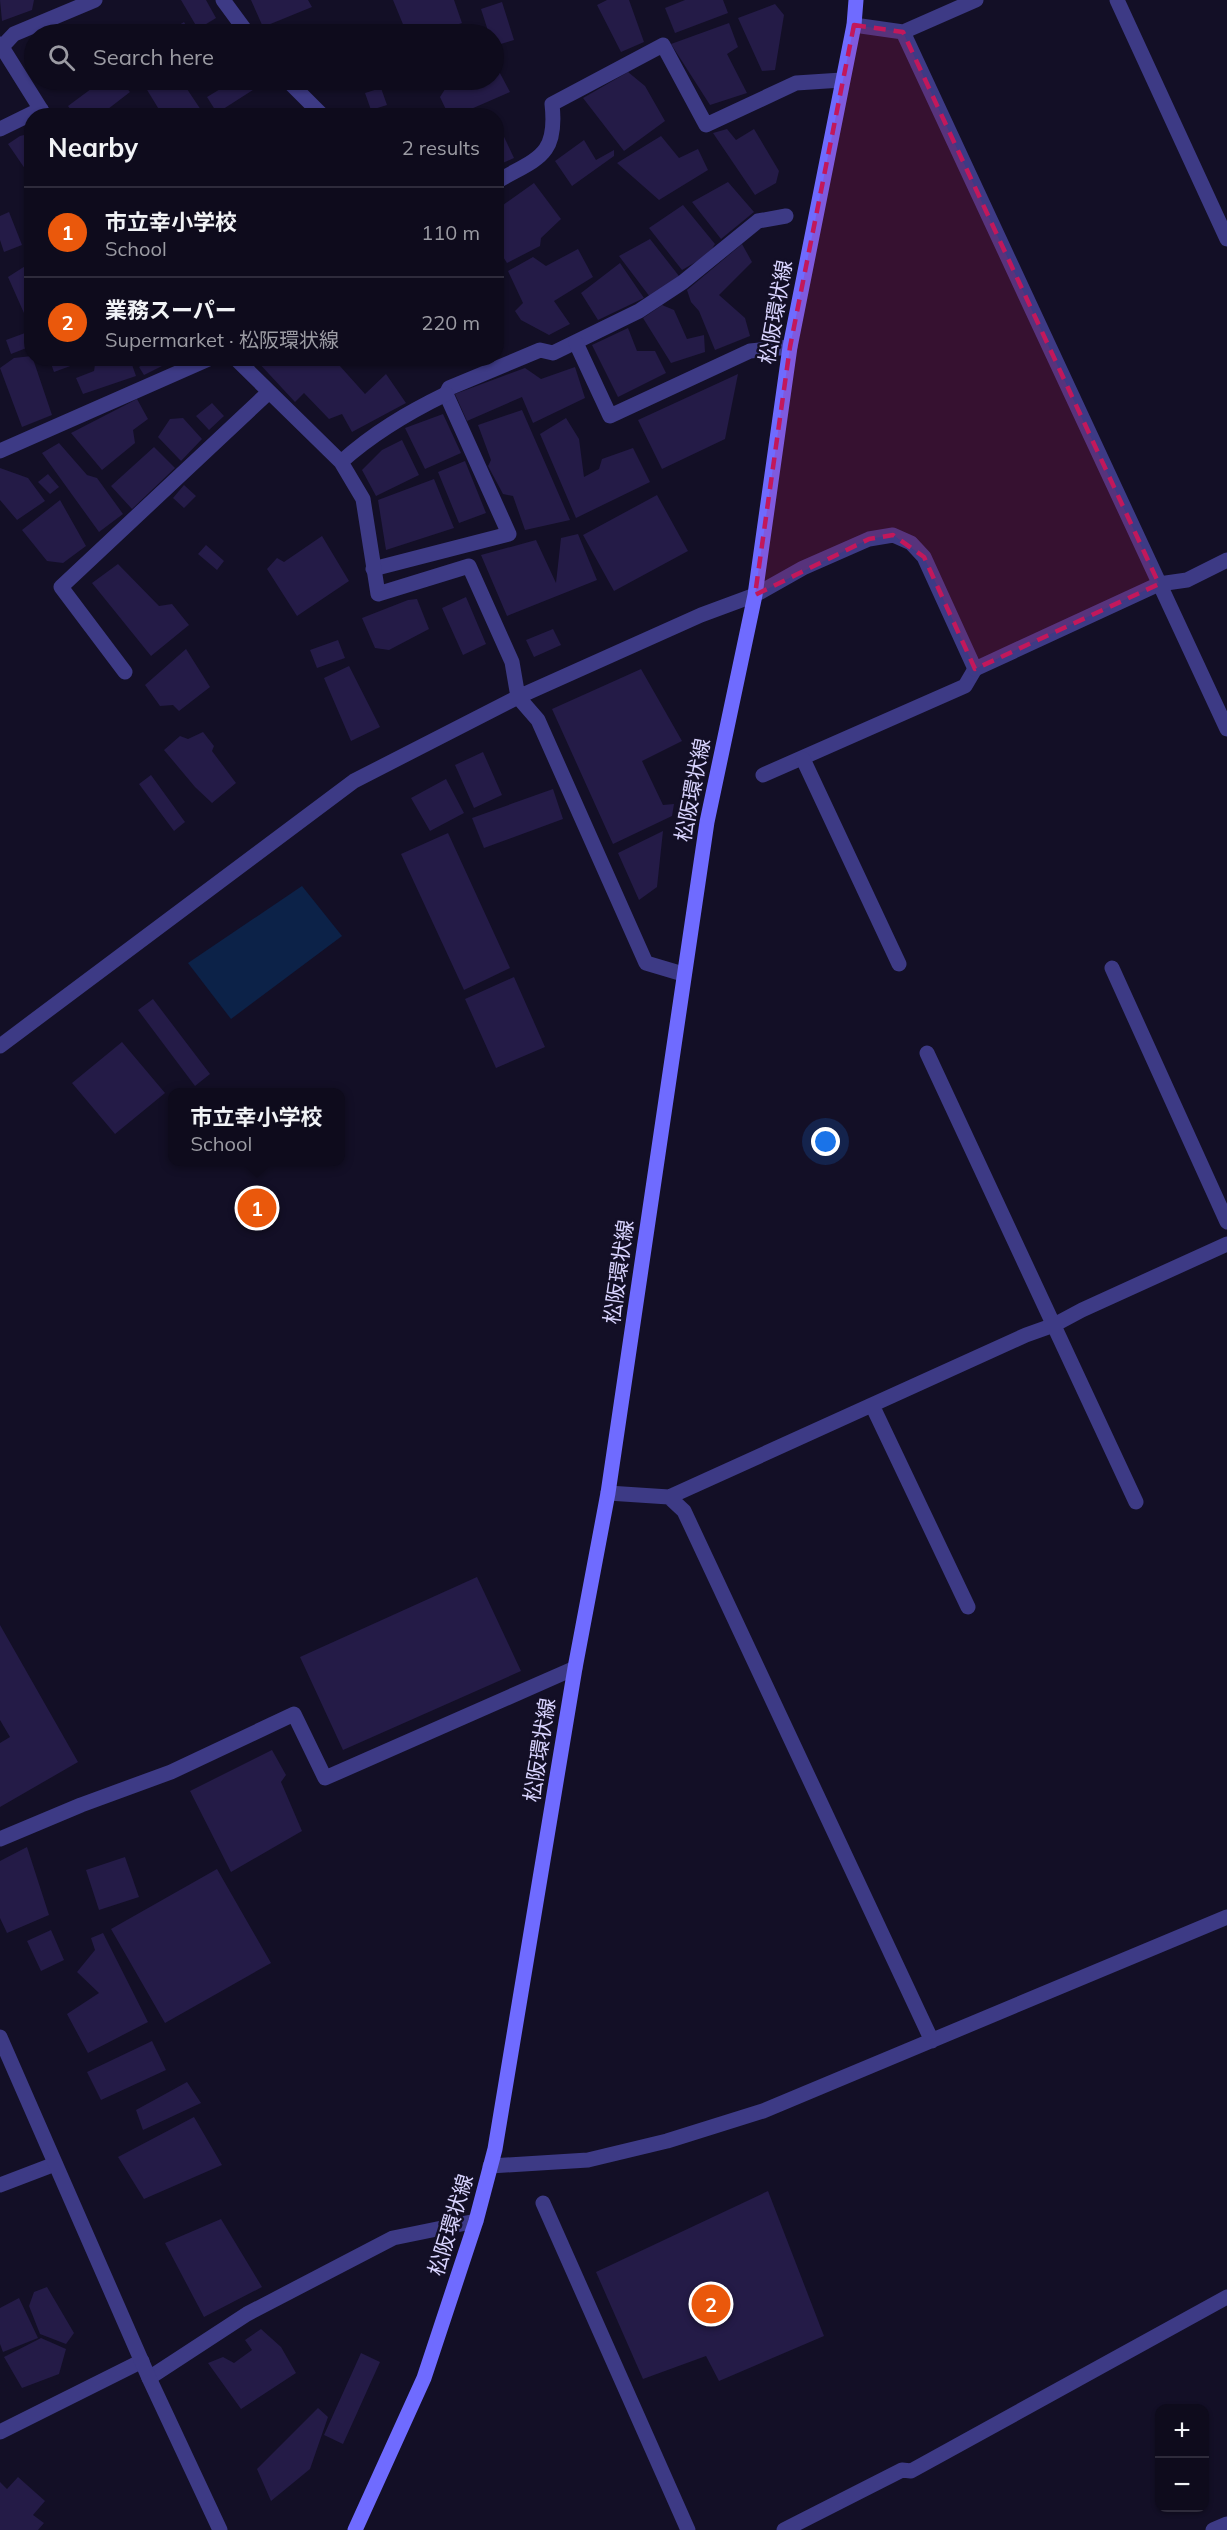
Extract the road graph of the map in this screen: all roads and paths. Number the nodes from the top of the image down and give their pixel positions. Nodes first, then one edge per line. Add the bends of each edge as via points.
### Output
1 (95, 0) edge
2 (223, 0) edge
3 (856, 0) edge
4 (976, 0) edge
5 (1117, 0) edge
6 (38, 24) edge
7 (241, 24) edge
8 (854, 25) junction
9 (24, 30) edge
10 (903, 32) junction
11 (1, 46) edge
12 (842, 80) junction
13 (24, 82) edge
14 (29, 90) edge
15 (297, 90) edge
16 (40, 108) edge
17 (315, 108) edge
18 (24, 120) edge
19 (0, 129) edge
20 (504, 177) edge
21 (786, 216) dead end
22 (1227, 239) edge
23 (576, 343) junction
24 (790, 347) junction
25 (504, 365) edge
26 (193, 366) edge
27 (244, 366) edge
28 (502, 366) edge
29 (269, 392) junction
30 (446, 394) junction
31 (0, 451) edge
32 (341, 462) junction
33 (1227, 560) edge
34 (374, 569) junction
35 (1159, 584) junction
36 (755, 595) junction
37 (975, 669) junction
38 (125, 672) dead end
39 (518, 697) junction
40 (1227, 729) edge
41 (803, 759) junction
42 (763, 775) dead end
43 (899, 964) dead end
44 (1112, 968) dead end
45 (684, 974) junction
46 (0, 1046) edge
47 (927, 1053) dead end
48 (1227, 1222) edge
49 (1227, 1244) edge
50 (1054, 1325) junction
51 (872, 1405) junction
52 (608, 1493) junction
53 (669, 1497) junction
54 (1136, 1502) dead end
55 (968, 1607) dead end
56 (575, 1668) junction
57 (0, 1839) edge
58 (1227, 1917) edge
59 (0, 2037) edge
60 (932, 2041) junction
61 (55, 2164) junction
62 (490, 2166) junction
63 (0, 2184) edge
64 (543, 2203) dead end
65 (476, 2221) junction
66 (1227, 2296) edge
67 (142, 2361) junction
68 (149, 2378) junction
69 (0, 2432) edge
70 (1227, 2524) edge
71 (220, 2530) edge
72 (355, 2530) edge
73 (688, 2530) edge
74 (784, 2530) edge
75 (1212, 2530) edge

1 - 6 street
2 - 7 street
3 - 8 main road, 松阪環状線
4 - 10 street
5 - 22 street
8 - 10 street
8 - 12 main road, 松阪環状線
9 - 11 street
10 - 35 street
11 - 13 street
12 - 20 street via 796,82 706,125 663,45 552,104 553,135 549,147
12 - 24 main road, 松阪環状線
14 - 16 street
15 - 17 street
18 - 19 street
21 - 23 street via 758,221 683,282 639,311
23 - 24 street via 610,416 750,351
23 - 25 street via 553,353 540,350
24 - 36 main road, 松阪環状線
26 - 31 street
27 - 29 street
28 - 30 street via 450,388
29 - 32 street
29 - 38 street via 61,587
30 - 32 street via 396,419
30 - 34 street via 509,534
32 - 34 street via 363,499
33 - 35 street via 1187,580
34 - 39 street via 378,594 469,566 512,662
35 - 37 street
35 - 40 street
36 - 37 street via 803,568 869,539 893,535 911,543 924,557
36 - 39 street
36 - 45 main road, 松阪環状線 via 707,822
37 - 41 street via 965,686
39 - 45 street via 538,720 646,963
39 - 46 street via 354,782
41 - 42 street
41 - 43 street
44 - 48 street
45 - 52 main road, 松阪環状線
47 - 50 street
49 - 50 street
50 - 51 street
50 - 54 street
51 - 53 street
51 - 55 street
52 - 53 street
52 - 56 main road, 松阪環状線
53 - 60 street via 684,1511
56 - 57 street via 325,1778 294,1714 171,1772
56 - 62 main road, 松阪環状線
58 - 60 street
59 - 61 street
60 - 62 street via 763,2111 667,2141 588,2160
61 - 63 street
61 - 67 street
62 - 65 main road, 松阪環状線
64 - 73 street
65 - 68 street via 393,2238 247,2314
65 - 72 main road, 松阪環状線 via 424,2378
66 - 74 street via 910,2471 902,2470
67 - 68 street
67 - 69 street
68 - 71 street
70 - 75 street

